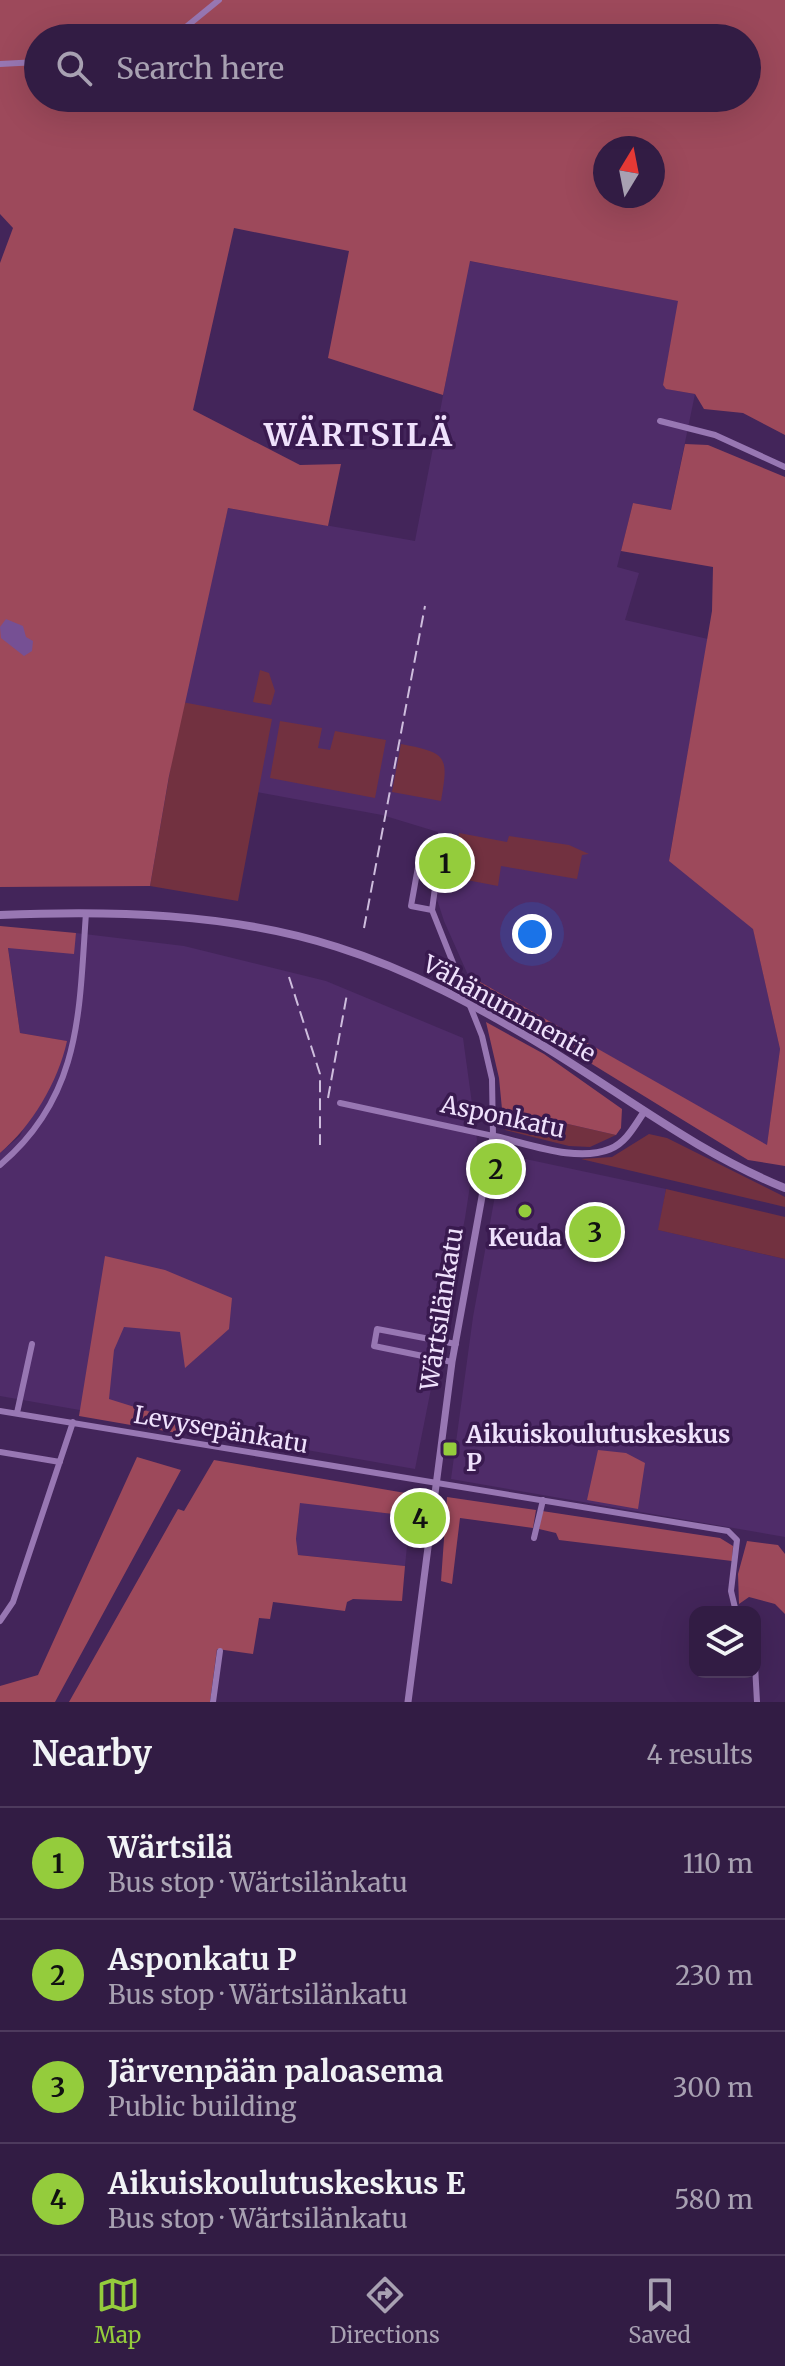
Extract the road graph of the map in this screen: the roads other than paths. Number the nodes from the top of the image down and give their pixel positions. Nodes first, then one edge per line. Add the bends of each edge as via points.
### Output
1 (219, 0) edge
2 (190, 24) edge
3 (24, 63) edge
4 (0, 64) edge
5 (660, 421) dead end
6 (785, 467) edge
7 (442, 837) dead end
8 (439, 851) junction
9 (432, 910) junction
10 (86, 913) junction
11 (0, 915) edge
12 (340, 1103) dead end
13 (644, 1112) junction
14 (493, 1136) junction
15 (0, 1165) edge
16 (785, 1188) edge
17 (32, 1344) dead end
18 (456, 1344) junction
19 (452, 1362) junction
20 (0, 1411) edge
21 (17, 1413) junction
22 (73, 1422) junction
23 (0, 1452) edge
24 (60, 1462) junction
25 (435, 1483) junction
26 (543, 1500) junction
27 (534, 1538) dead end
28 (735, 1606) edge
29 (0, 1621) edge
30 (220, 1651) dead end
31 (756, 1678) edge
32 (213, 1702) edge
33 (408, 1702) edge
34 (757, 1702) edge

1 - 2 street
3 - 4 street
5 - 6 street via 715,435
7 - 8 street, Wärtsilänkatu
8 - 9 street, Wärtsilänkatu
8 - 9 street via 420,856 411,906
9 - 14 street, Wärtsilänkatu via 482,1036 492,1079
10 - 11 main road, Vähänummentie
10 - 13 main road, Vähänummentie via 207,921 336,947 456,997
10 - 15 street via 68,1070 21,1145
12 - 14 street, Asponkatu
13 - 14 street, Asponkatu via 627,1137 611,1149 590,1153
13 - 16 main road, Vähänummentie
14 - 18 street, Wärtsilänkatu
17 - 21 street
18 - 19 street, Wärtsilänkatu
18 - 19 street via 377,1329 374,1346
19 - 25 street, Wärtsilänkatu
20 - 21 street, Levysepänkatu
21 - 22 street, Levysepänkatu
22 - 24 street
22 - 25 street, Levysepänkatu
23 - 24 street
24 - 29 street via 13,1602
25 - 26 street, Levysepänkatu
25 - 33 street, Wärtsilänkatu
26 - 27 street
26 - 28 street, Levysepänkatu via 728,1531 737,1540 731,1591
30 - 32 street
31 - 34 street

